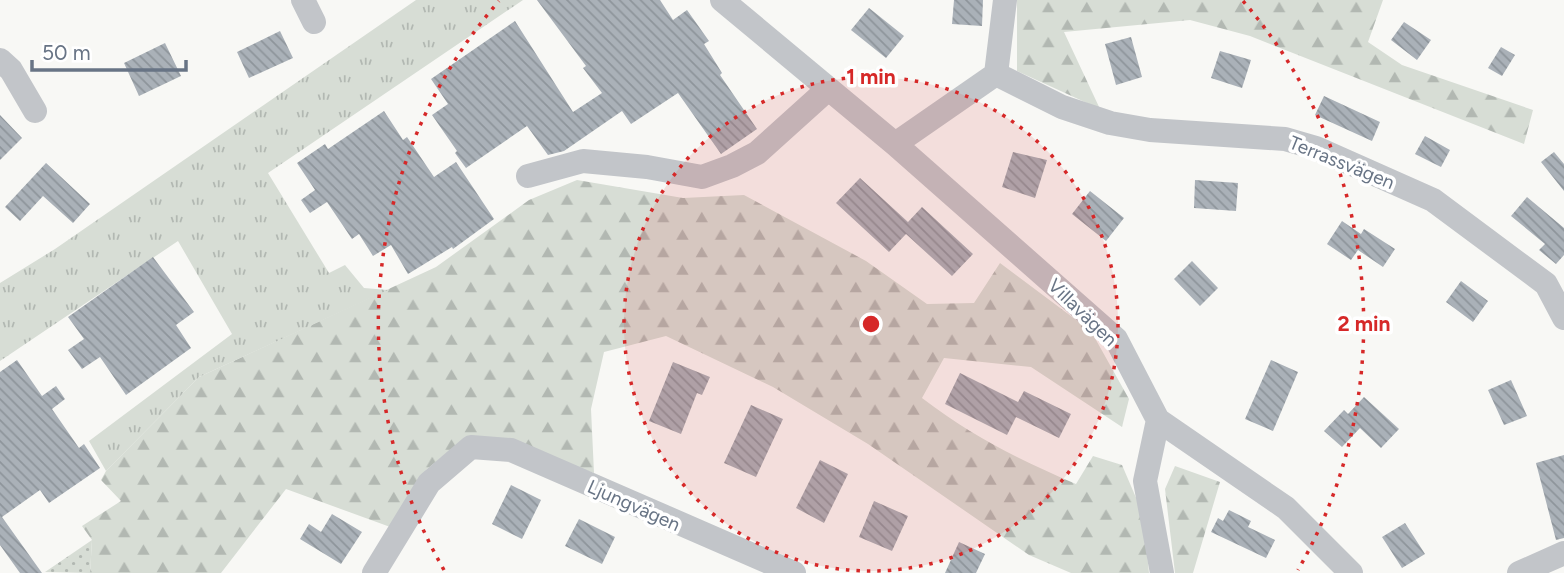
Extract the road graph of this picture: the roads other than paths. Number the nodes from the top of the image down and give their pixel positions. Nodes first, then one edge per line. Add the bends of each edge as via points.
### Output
1 (303, 0) edge
2 (722, 0) edge
3 (1005, 0) edge
4 (314, 22) dead end
5 (0, 60) edge
6 (996, 74) junction
7 (828, 89) junction
8 (34, 111) dead end
9 (895, 144) junction
10 (528, 176) dead end
11 (1564, 318) edge
12 (1158, 420) junction
13 (1564, 553) edge
14 (374, 573) edge
15 (794, 573) edge
16 (1162, 573) edge
17 (1351, 573) edge
18 (1518, 573) edge

1 - 4 street
2 - 7 street, Villavägen
3 - 6 street
5 - 8 street
6 - 9 street
6 - 11 street, Terrassvägen via 1062,107 1110,123 1150,130 1285,138 1316,148 1433,200 1546,284
7 - 9 street, Villavägen
7 - 10 street via 757,153 702,177 583,161
9 - 12 street, Villavägen via 1116,339
12 - 16 street via 1145,481
12 - 17 street, Villavägen via 1286,509
13 - 18 street
14 - 15 street, Ljungvägen via 429,483 471,447 511,450

